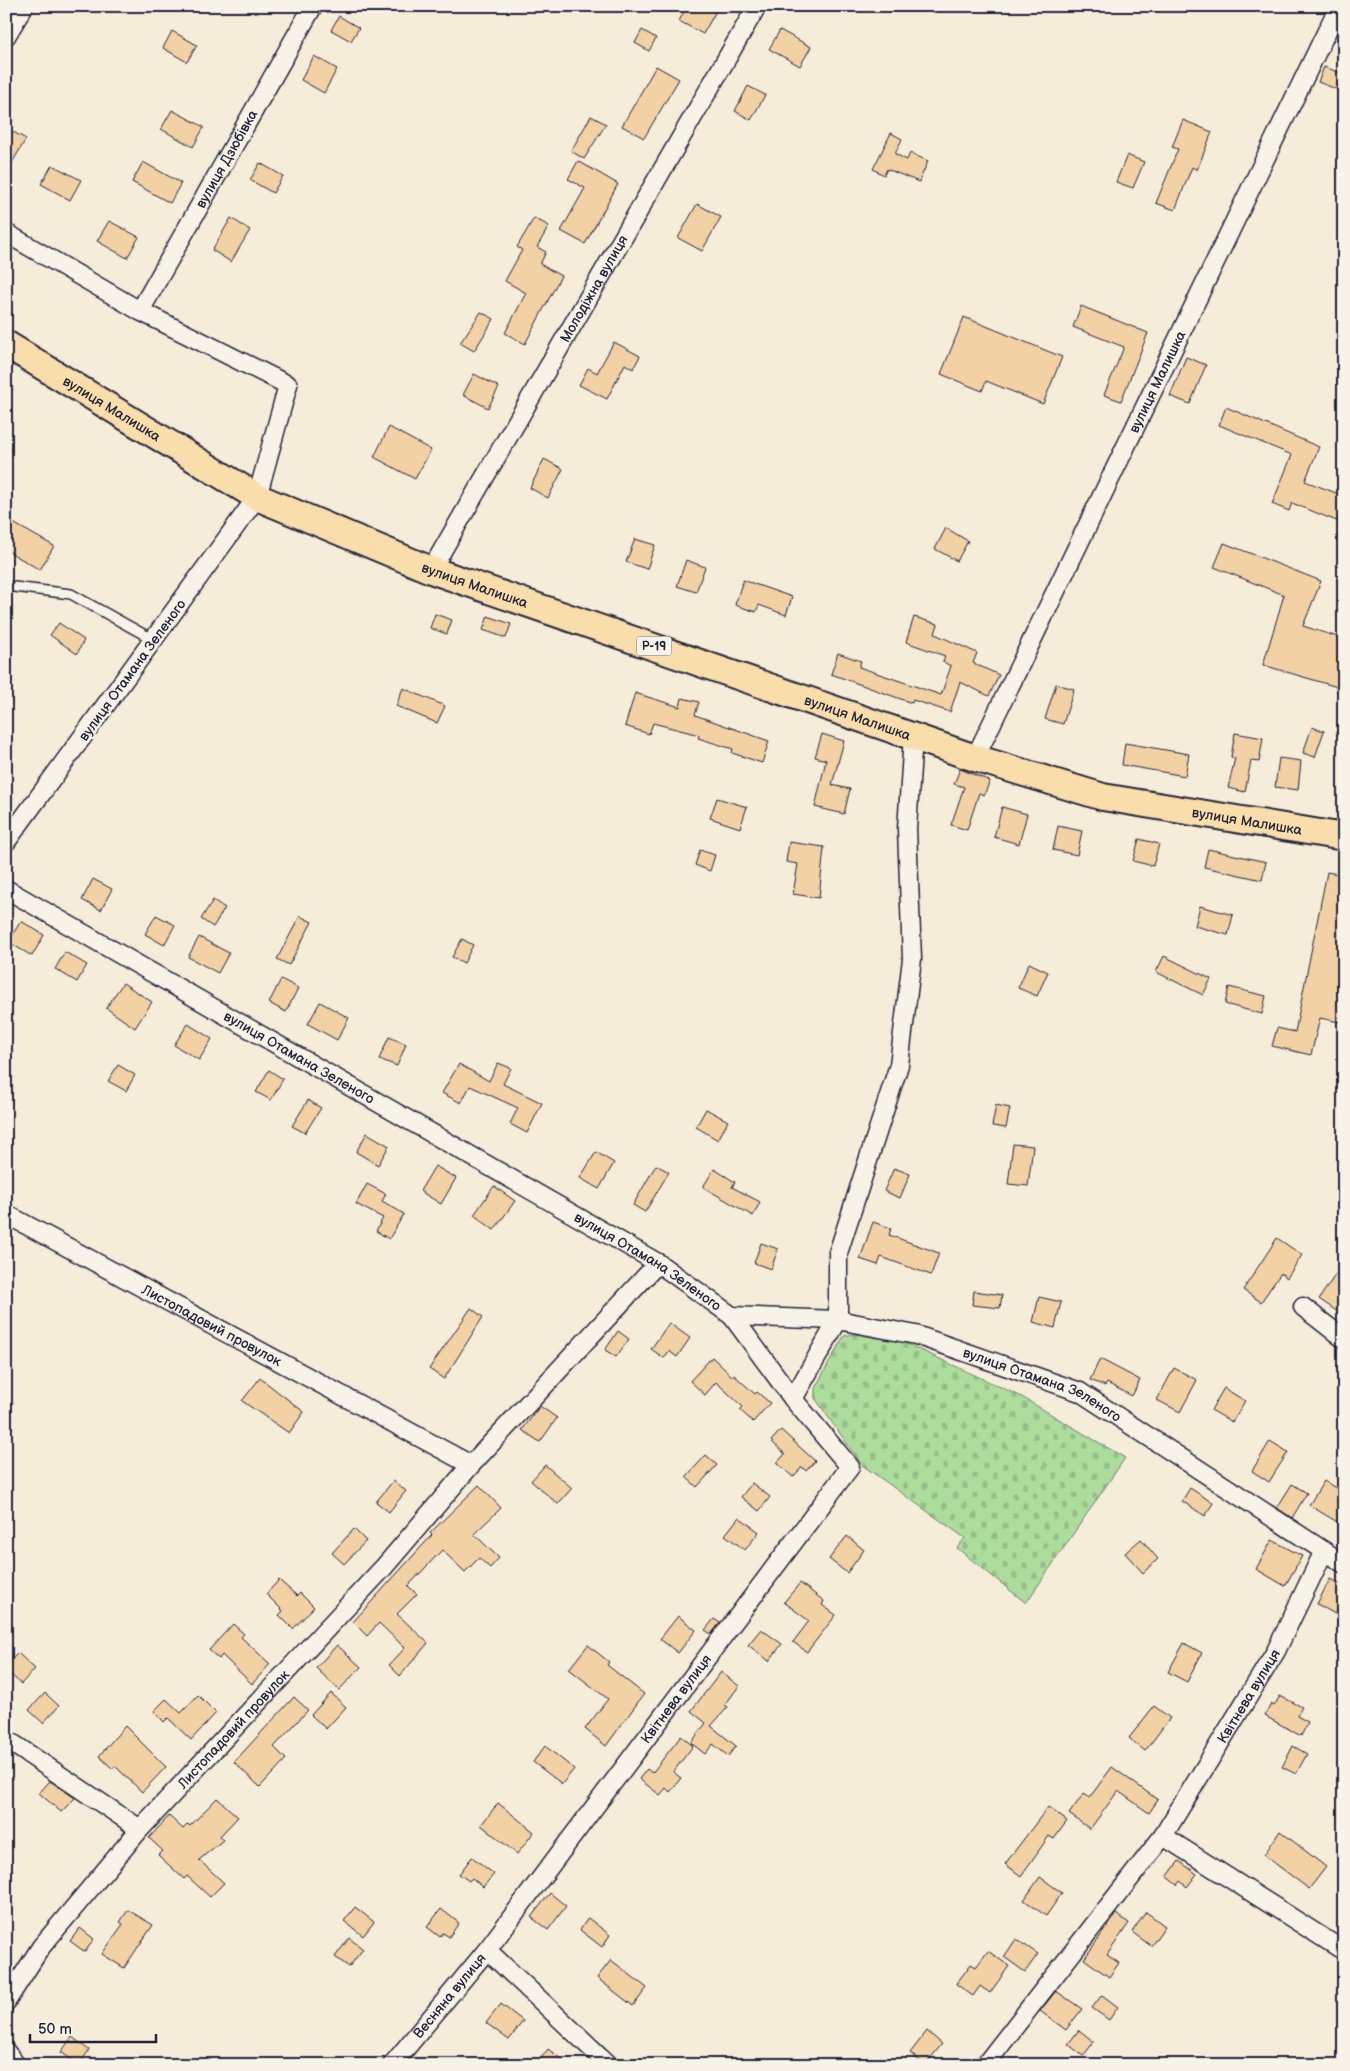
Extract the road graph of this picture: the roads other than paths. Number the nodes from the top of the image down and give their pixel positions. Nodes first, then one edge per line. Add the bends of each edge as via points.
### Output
1 (24, 6) edge
2 (313, 6) edge
3 (757, 6) edge
4 (1339, 6) edge
5 (6, 36) edge
6 (6, 233) edge
7 (140, 311) junction
8 (6, 344) edge
9 (257, 497) junction
10 (431, 570) junction
11 (6, 586) edge
12 (154, 640) junction
13 (914, 736) junction
14 (975, 758) junction
15 (1344, 838) edge
16 (7, 841) edge
17 (6, 889) edge
18 (6, 1214) edge
19 (658, 1263) junction
20 (1303, 1306) dead end
21 (732, 1316) junction
22 (838, 1320) junction
23 (1344, 1339) edge
24 (794, 1399) junction
25 (471, 1465) junction
26 (1324, 1551) junction
27 (1344, 1564) edge
28 (6, 1739) edge
29 (140, 1829) junction
30 (1163, 1836) junction
31 (487, 1950) junction
32 (1344, 1952) edge
33 (6, 2002) edge
34 (6, 2052) edge
35 (16, 2065) edge
36 (392, 2065) edge
37 (610, 2065) edge
38 (985, 2065) edge

1 - 5 street
2 - 7 street, вулиця Дзюбівка
3 - 10 street, Молодіжна вулиця
4 - 14 street, вулиця Малишка
6 - 7 street
7 - 9 street via 288,385
8 - 9 main road, вулиця Малишка / Р-19
9 - 10 main road, вулиця Малишка / Р-19
9 - 12 street, вулиця Отамана Зеленого
10 - 13 main road, вулиця Малишка / Р-19
11 - 12 lane via 71,594
12 - 16 street, вулиця Отамана Зеленого
13 - 14 main road, вулиця Малишка / Р-19
13 - 22 street via 907,829 912,959 899,1065 838,1253
14 - 15 main road, вулиця Малишка / Р-19 via 1103,797
17 - 19 street, вулиця Отамана Зеленого
18 - 25 street, Листопадовий провулок
19 - 21 street, вулиця Отамана Зеленого
19 - 25 street, Листопадовий провулок
20 - 23 street
21 - 22 street, вулиця Отамана Зеленого
21 - 24 street, Квітнева вулиця
22 - 24 street
22 - 26 street, вулиця Отамана Зеленого via 916,1335 1080,1392
24 - 31 street, Квітнева вулиця via 850,1467
25 - 29 street, Листопадовий провулок via 384,1567
26 - 27 street, вулиця Отамана Зеленого
26 - 30 street, Квітнева вулиця via 1276,1651
28 - 29 street
29 - 33 street, Листопадовий провулок via 41,1946
30 - 32 street
30 - 38 street, Квітнева вулиця
31 - 36 street, Весняна вулиця
31 - 37 street
34 - 35 street

